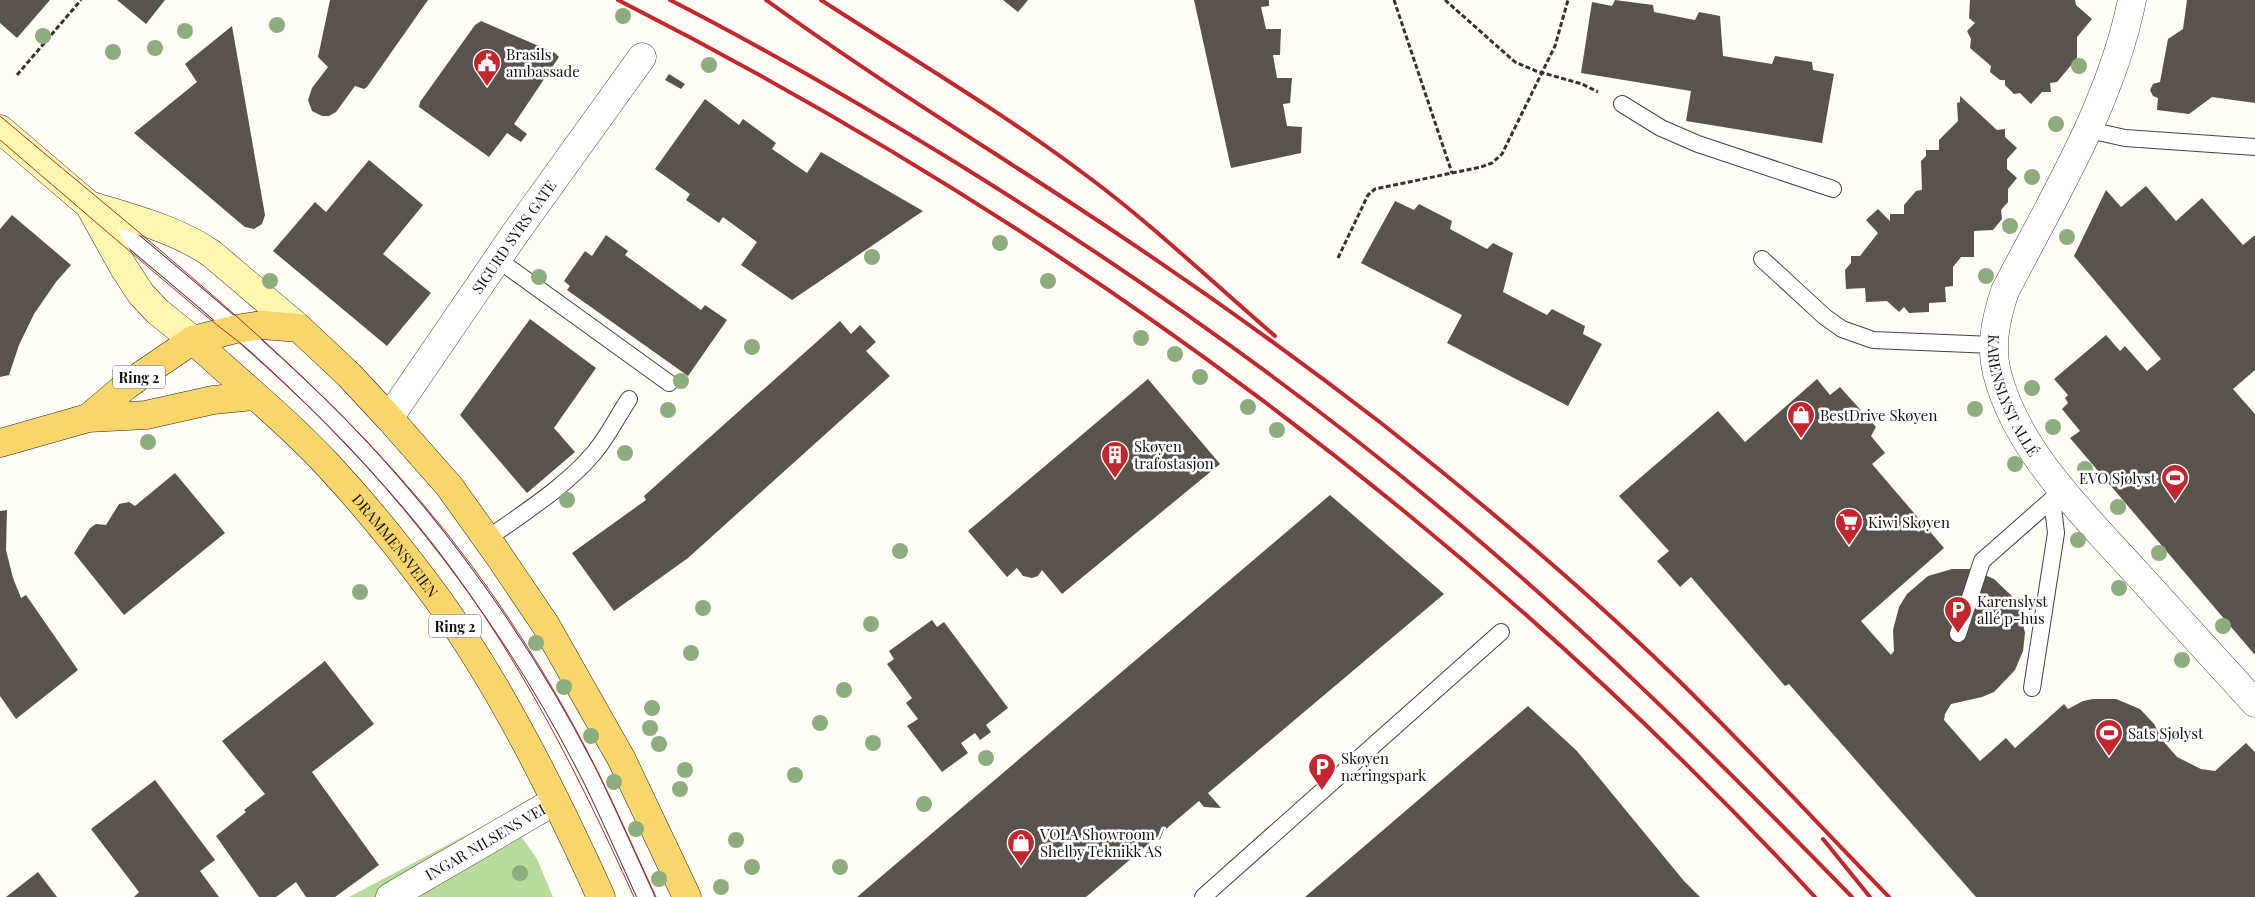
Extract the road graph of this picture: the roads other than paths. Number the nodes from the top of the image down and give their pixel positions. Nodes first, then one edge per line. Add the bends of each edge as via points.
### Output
1 (2132, 0) edge
2 (642, 57) dead end
3 (1622, 104) road end
4 (0, 128) edge
5 (2089, 130) junction
6 (2255, 146) edge
7 (1832, 189) dead end
8 (89, 205) junction
9 (497, 259) junction
10 (1762, 259) dead end
11 (299, 328) junction
12 (236, 329) junction
13 (193, 340) junction
14 (1993, 344) junction
15 (669, 382) dead end
16 (254, 396) junction
17 (628, 399) dead end
18 (88, 418) junction
19 (390, 418) junction
20 (0, 443) edge
21 (2057, 495) junction
22 (487, 539) junction
23 (1501, 632) dead end
24 (1958, 634) dead end
25 (2032, 688) dead end
26 (2255, 703) edge
27 (555, 801) junction
28 (390, 897) edge
29 (601, 897) edge
30 (646, 897) edge
31 (687, 897) edge
32 (1203, 897) edge

1 - 5 street, KARENSLYST ALLÉ via 2125,34
2 - 9 street, SIGURD SYRS GATE
3 - 7 lane via 1661,128 1698,144
4 - 8 main road, DRAMMENSVEIEN
5 - 6 lane via 2125,138
5 - 14 street, KARENSLYST ALLÉ via 2005,292 1996,316
8 - 11 main road, DRAMMENSVEIEN via 197,243
8 - 12 lane
8 - 13 main road, DRAMMENSVEIEN via 141,294
9 - 15 lane
9 - 19 street, SIGURD SYRS GATE
10 - 14 lane via 1842,329 1873,340
11 - 12 main road, Ring 2 via 262,325
11 - 19 main road, DRAMMENSVEIEN
12 - 13 main road, Ring 2
12 - 30 lane via 345,432 441,541 540,687 591,779
13 - 16 main road, DRAMMENSVEIEN / Ring 2
13 - 18 main road, Ring 2 via 127,385
14 - 21 street, KARENSLYST ALLÉ via 1996,372 2005,398
16 - 18 main road, Ring 2 via 213,400 146,415
16 - 27 main road, DRAMMENSVEIEN / Ring 2 via 326,463 388,534 440,602 509,716
17 - 22 lane via 594,454
18 - 20 main road, Ring 2
19 - 22 main road, DRAMMENSVEIEN via 449,486
21 - 24 lane via 1982,561
21 - 25 lane, KARENSLYST ALLÉ via 2056,533
21 - 26 street, KARENSLYST ALLÉ
22 - 31 main road, DRAMMENSVEIEN via 545,624 622,760
23 - 32 lane
27 - 28 street, INGAR NILSENS VEI
27 - 29 main road, DRAMMENSVEIEN / Ring 2

